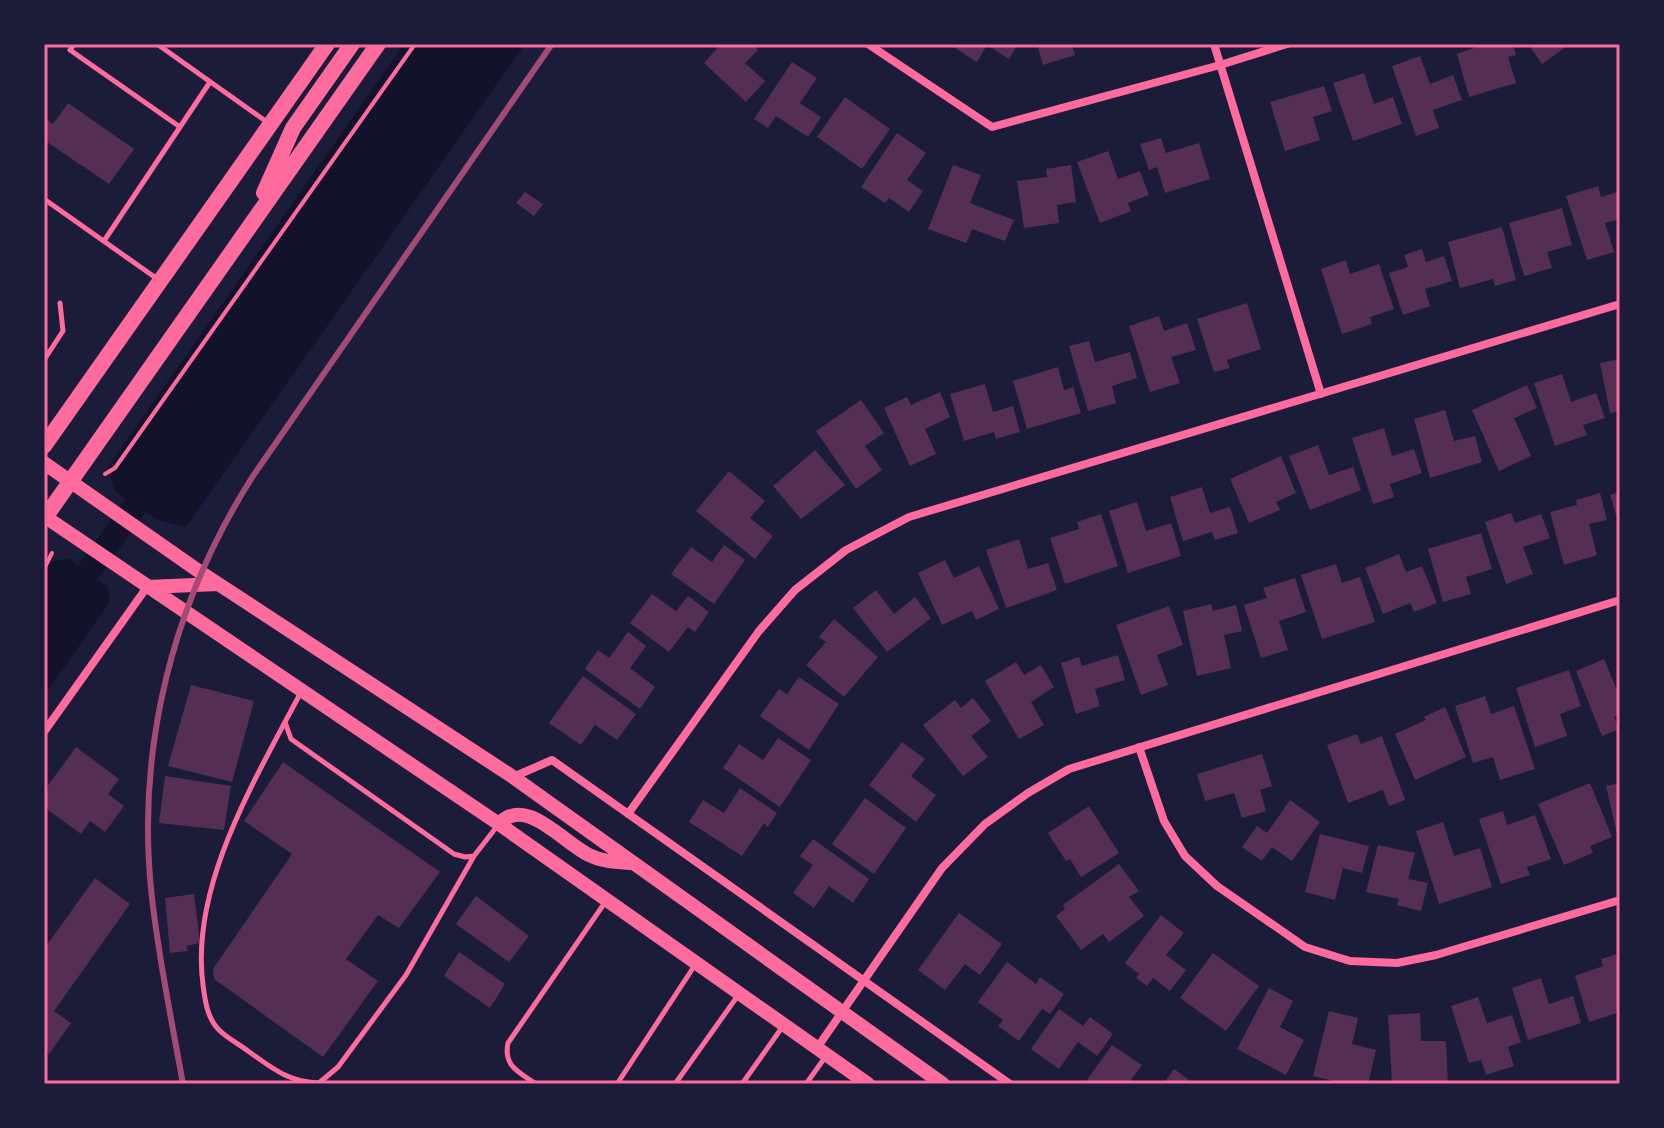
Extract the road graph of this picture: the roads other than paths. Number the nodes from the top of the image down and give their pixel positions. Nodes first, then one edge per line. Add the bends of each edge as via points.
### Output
1 (74, 44) edge
2 (157, 44) edge
3 (327, 44) edge
4 (352, 44) edge
5 (378, 44) edge
6 (868, 44) edge
7 (1214, 44) edge
8 (1287, 44) edge
9 (1220, 65) junction
10 (210, 82) junction
11 (270, 125) junction
12 (180, 127) junction
13 (44, 199) edge
14 (247, 230) junction
15 (104, 241) junction
16 (161, 281) junction
17 (60, 303) dead end
18 (1620, 304) edge
19 (44, 360) edge
20 (1321, 394) junction
21 (44, 446) edge
22 (44, 463) edge
23 (70, 482) junction
24 (44, 517) edge
25 (219, 584) junction
26 (147, 587) junction
27 (1620, 600) edge
28 (302, 691) junction
29 (285, 722) junction
30 (44, 732) edge
31 (1139, 747) junction
32 (513, 777) junction
33 (628, 814) junction
34 (499, 824) junction
35 (474, 856) junction
36 (632, 863) junction
37 (607, 900) junction
38 (1620, 900) edge
39 (696, 963) junction
40 (864, 979) junction
41 (739, 993) junction
42 (841, 1012) junction
43 (784, 1025) junction
44 (822, 1052) junction
45 (536, 1084) edge
46 (617, 1084) edge
47 (675, 1084) edge
48 (742, 1084) edge
49 (806, 1084) edge
50 (868, 1084) edge
51 (943, 1084) edge
52 (1010, 1084) edge

1 - 12 lane via 70,50
2 - 10 lane
3 - 11 main road
4 - 14 main road via 293,128
5 - 14 main road
6 - 9 street via 992,127
7 - 9 street
8 - 9 street
9 - 20 street
10 - 11 lane
10 - 12 lane
11 - 16 main road
12 - 15 lane
13 - 15 lane
14 - 23 main road
15 - 16 lane
16 - 21 main road
17 - 19 lane via 63,331
18 - 20 street
20 - 33 street via 909,517 846,550 795,590 759,631
22 - 23 main road
23 - 24 main road
23 - 25 main road
24 - 26 main road
25 - 26 main road
25 - 32 main road
26 - 28 main road
26 - 30 street
27 - 31 street
28 - 29 lane
28 - 34 main road
29 - 35 lane via 291,739 454,854
29 - 35 lane via 247,794 211,882 201,965 206,1007 217,1029 298,1082 319,1083 338,1067 406,975
31 - 38 street via 1164,821 1185,856 1217,886 1305,947 1350,961 1397,963
31 - 40 street via 1069,769 985,824 942,868
32 - 33 street via 552,760
32 - 36 main road
33 - 40 street
34 - 35 lane
34 - 36 main road via 506,816 529,814 589,855
34 - 37 main road
36 - 42 main road
37 - 39 main road
37 - 45 lane via 508,1043 509,1065
39 - 41 main road
39 - 46 lane
40 - 42 street
40 - 52 street
41 - 43 main road
41 - 47 lane
42 - 44 street
42 - 51 main road
43 - 44 main road
43 - 48 lane
44 - 49 lane
44 - 50 main road

